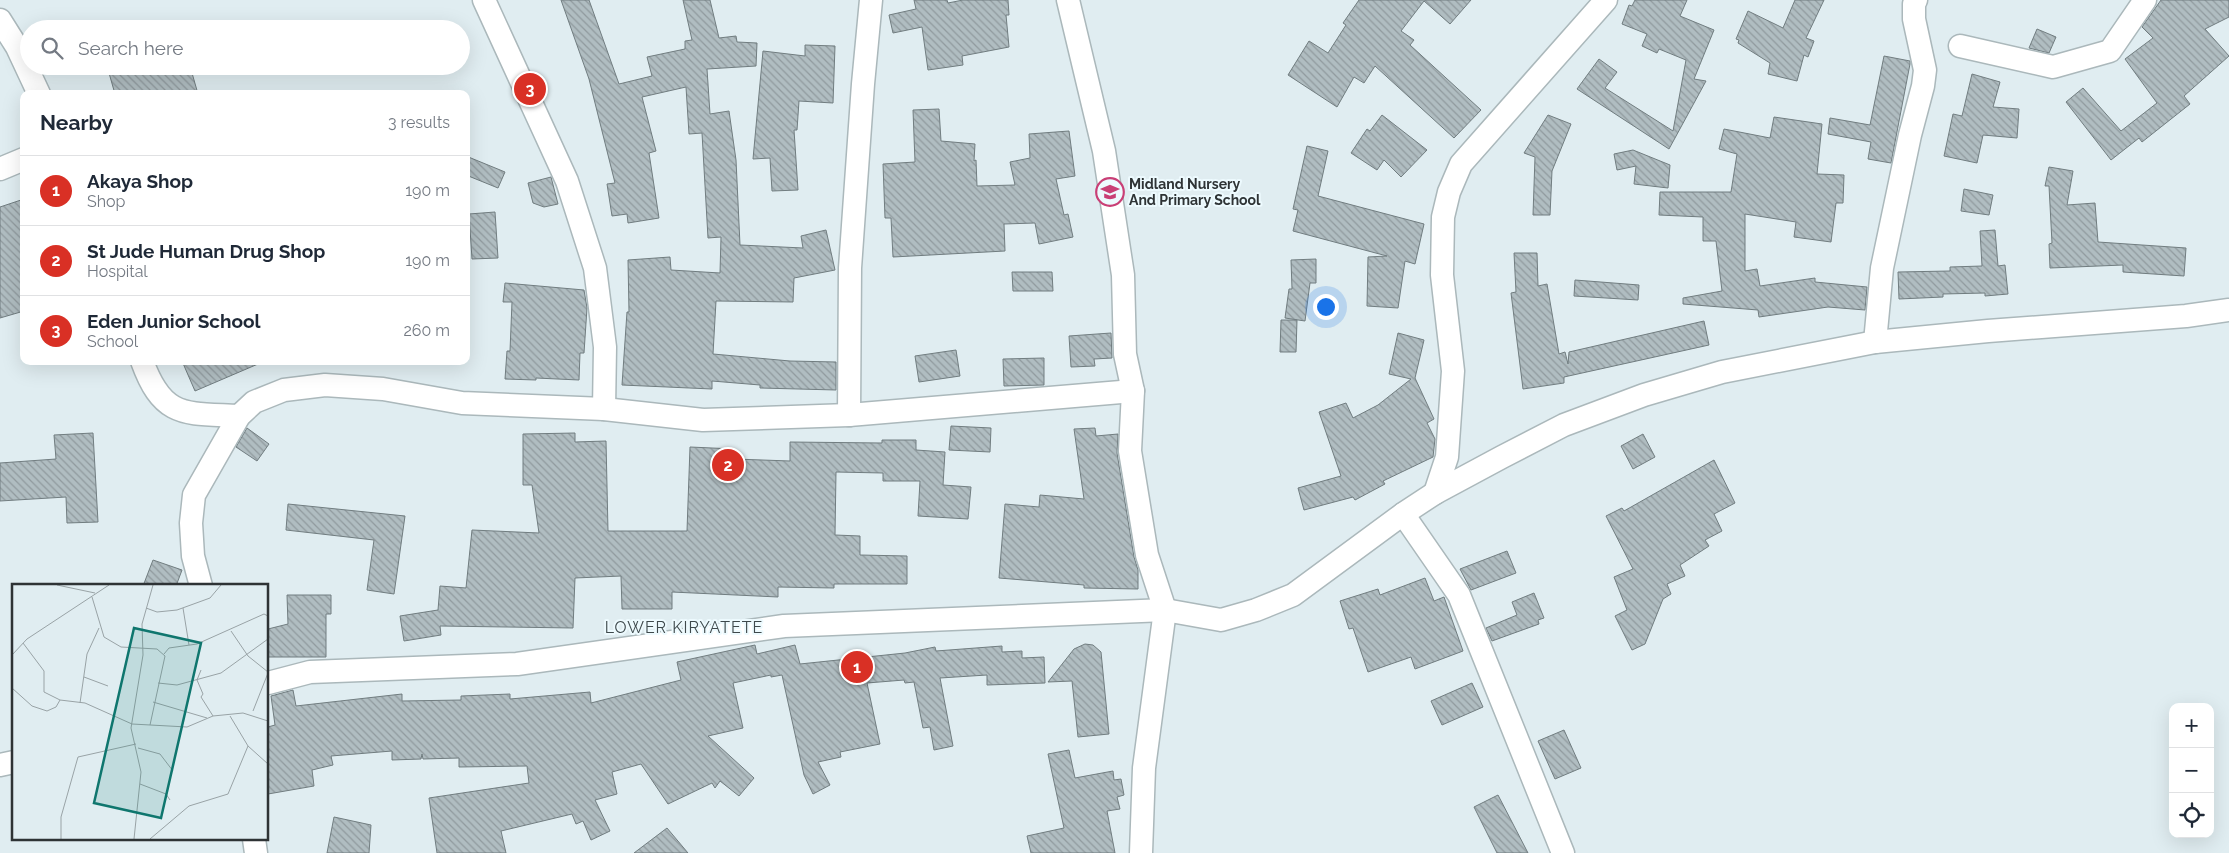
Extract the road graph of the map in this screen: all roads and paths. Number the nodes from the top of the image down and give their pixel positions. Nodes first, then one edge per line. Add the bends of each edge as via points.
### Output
1 (484, 0) edge
2 (871, 0) edge
3 (1068, 0) edge
4 (1606, 0) edge
5 (1916, 0) edge
6 (2145, 0) edge
7 (0, 20) edge
8 (1960, 46) dead end
9 (20, 53) edge
10 (30, 75) edge
11 (37, 90) edge
12 (20, 161) edge
13 (0, 169) edge
14 (2229, 310) edge
15 (1875, 342) junction
16 (143, 365) edge
17 (1133, 391) junction
18 (604, 409) junction
19 (849, 415) junction
20 (239, 416) junction
21 (1434, 493) junction
22 (1403, 514) junction
23 (200, 584) edge
24 (1165, 610) junction
25 (269, 683) edge
26 (254, 840) edge
27 (256, 853) edge
28 (1141, 853) edge
29 (1563, 853) edge

1 - 18 street via 567,181 595,268 604,347
2 - 19 street via 850,268
3 - 17 street via 1104,151 1123,275 1125,354
4 - 21 street via 1461,164 1449,192 1442,217 1442,275 1453,371 1447,457
5 - 15 street via 1914,19 1925,70 1882,268
6 - 8 street via 2110,50 2053,68
7 - 9 street
10 - 11 street
12 - 13 street
14 - 15 street
15 - 21 street via 1722,372 1644,395 1564,425
16 - 20 street via 149,382 163,401 183,413
17 - 19 street
17 - 24 street via 1130,451 1147,555
18 - 19 street via 703,420
18 - 20 street via 462,403 383,389 326,385 284,390 254,402
20 - 23 street via 194,495 193,556
21 - 22 street
22 - 24 street via 1293,595 1256,610 1220,620
22 - 29 street via 1459,596
24 - 25 street via 784,626 517,664 310,672
24 - 28 street via 1144,768
26 - 27 street

